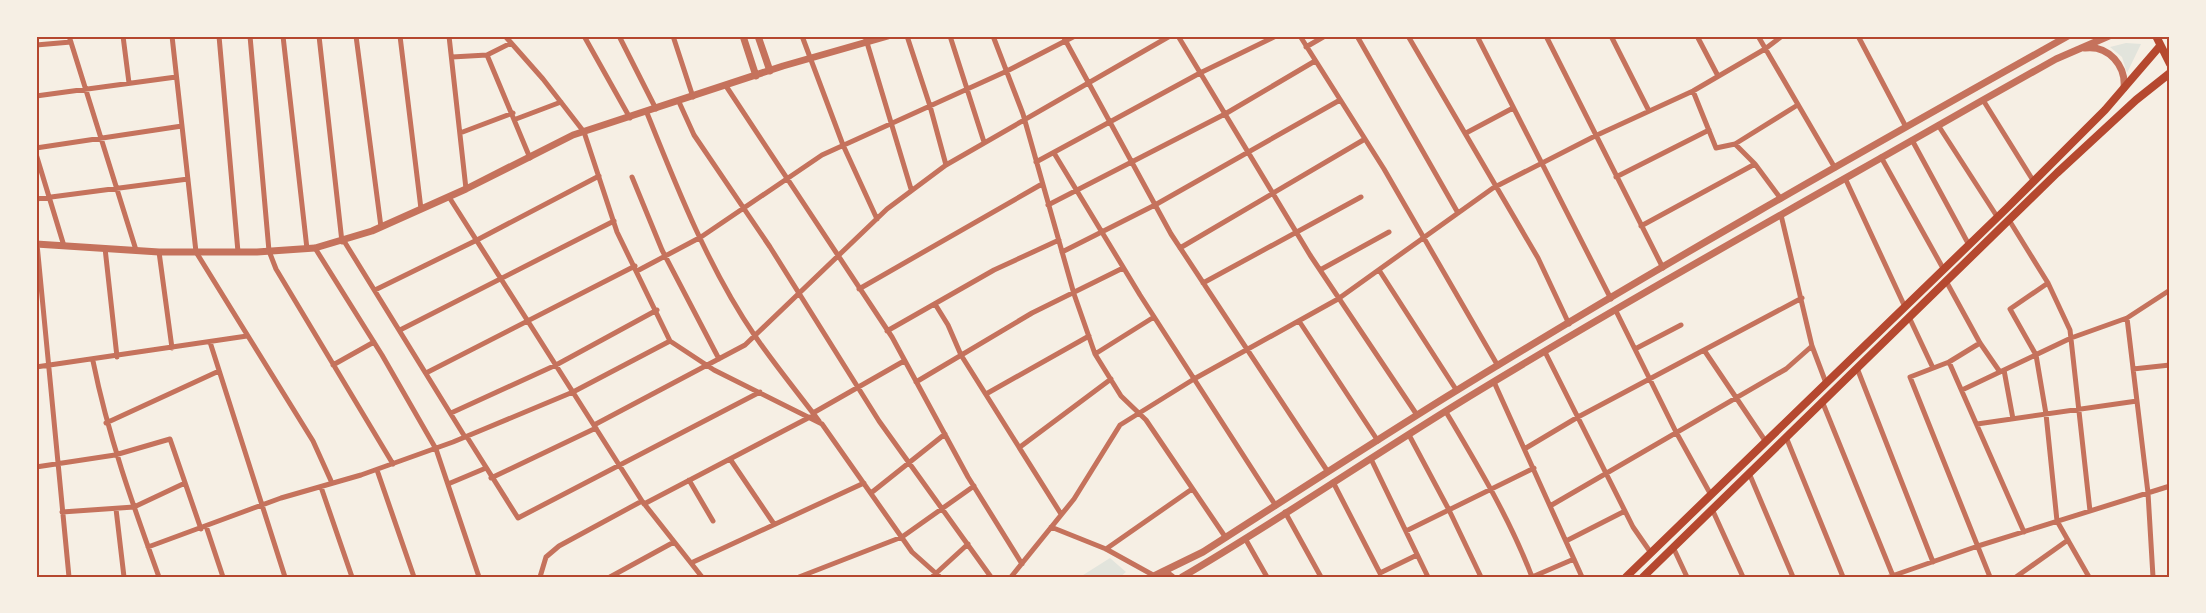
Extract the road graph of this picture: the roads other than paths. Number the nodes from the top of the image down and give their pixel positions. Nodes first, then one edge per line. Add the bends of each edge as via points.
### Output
1 (123, 36) edge
2 (172, 36) edge
3 (219, 36) edge
4 (250, 36) edge
5 (284, 36) edge
6 (319, 36) edge
7 (356, 36) edge
8 (400, 36) edge
9 (449, 36) edge
10 (504, 36) edge
11 (584, 36) edge
12 (619, 36) edge
13 (673, 36) edge
14 (742, 36) edge
15 (758, 36) edge
16 (802, 36) edge
17 (888, 36) edge
18 (907, 36) edge
19 (950, 36) edge
20 (993, 36) edge
21 (1075, 36) edge
22 (1170, 36) edge
23 (1178, 36) edge
24 (1276, 36) edge
25 (1300, 36) edge
26 (1325, 36) edge
27 (1357, 36) edge
28 (1408, 36) edge
29 (1477, 36) edge
30 (1546, 36) edge
31 (1611, 36) edge
32 (1697, 36) edge
33 (1758, 36) edge
34 (1782, 36) edge
35 (1858, 36) edge
36 (2068, 36) edge
37 (2109, 36) edge
38 (2156, 36) edge
39 (1064, 38) edge
40 (70, 39) edge
41 (866, 39) edge
42 (511, 43) junction
43 (36, 45) edge
44 (2160, 46) junction
45 (1306, 47) junction
46 (2047, 48) junction
47 (2080, 49) junction
48 (1765, 50) junction
49 (487, 55) junction
50 (452, 57) junction
51 (809, 59) junction
52 (2056, 59) junction
53 (1315, 61) junction
54 (2170, 64) edge
55 (770, 71) junction
56 (1007, 71) junction
57 (1200, 73) junction
58 (2170, 73) edge
59 (756, 76) junction
60 (1718, 76) junction
61 (176, 77) junction
62 (1088, 82) junction
63 (129, 83) junction
64 (726, 86) junction
65 (2124, 88) junction
66 (966, 90) junction
67 (84, 91) junction
68 (1693, 91) junction
69 (36, 96) edge
70 (693, 97) junction
71 (1340, 100) junction
72 (1983, 100) junction
73 (561, 102) junction
74 (679, 102) junction
75 (930, 106) junction
76 (1796, 106) junction
77 (1513, 108) junction
78 (656, 109) junction
79 (1649, 111) junction
80 (646, 113) junction
81 (1225, 114) junction
82 (514, 116) junction
83 (630, 118) junction
84 (1024, 118) junction
85 (1110, 122) junction
86 (893, 124) junction
87 (1938, 125) junction
88 (182, 126) junction
89 (1906, 127) junction
90 (1709, 130) junction
91 (584, 132) junction
92 (1466, 132) junction
93 (460, 133) junction
94 (1595, 136) junction
95 (99, 137) junction
96 (1365, 139) junction
97 (1912, 140) junction
98 (984, 142) junction
99 (1735, 144) junction
100 (843, 145) junction
101 (36, 148) edge
102 (1248, 152) junction
103 (1054, 153) junction
104 (36, 154) edge
105 (530, 158) junction
106 (1881, 158) junction
107 (1131, 161) junction
108 (1036, 162) junction
109 (1541, 163) junction
110 (1755, 164) junction
111 (946, 165) junction
112 (1835, 168) junction
113 (599, 176) junction
114 (632, 177) dead end
115 (1616, 177) junction
116 (786, 178) junction
117 (1845, 178) junction
118 (188, 179) junction
119 (2034, 182) junction
120 (1042, 184) junction
121 (1497, 185) junction
122 (116, 188) junction
123 (466, 189) junction
124 (910, 189) junction
125 (1076, 190) junction
126 (1272, 192) junction
127 (49, 197) junction
128 (449, 197) junction
129 (1360, 197) dead end
130 (36, 199) edge
131 (1781, 199) junction
132 (1048, 205) junction
133 (1155, 205) junction
134 (742, 208) junction
135 (421, 209) junction
136 (1458, 213) junction
137 (1781, 215) junction
138 (1998, 218) junction
139 (878, 219) junction
140 (2009, 220) junction
141 (614, 221) junction
142 (1641, 226) junction
143 (381, 227) junction
144 (1101, 231) junction
145 (1296, 232) junction
146 (1389, 232) dead end
147 (700, 237) junction
148 (1425, 238) junction
149 (477, 240) junction
150 (1059, 240) junction
151 (343, 241) junction
152 (36, 244) edge
153 (1969, 245) junction
154 (64, 246) junction
155 (105, 248) junction
156 (311, 248) junction
157 (1180, 248) junction
158 (136, 250) junction
159 (269, 251) junction
160 (159, 252) junction
161 (196, 252) junction
162 (238, 252) junction
163 (1062, 252) junction
164 (665, 256) junction
165 (839, 258) junction
166 (1123, 268) junction
167 (1664, 268) junction
168 (636, 269) junction
169 (1320, 270) junction
170 (1379, 270) junction
171 (1944, 270) junction
172 (1670, 279) junction
173 (502, 280) junction
174 (1946, 281) junction
175 (1203, 283) junction
176 (2048, 283) junction
177 (859, 289) junction
178 (375, 290) junction
179 (2170, 290) edge
180 (1074, 294) junction
181 (799, 296) junction
182 (1802, 298) junction
183 (1338, 299) junction
184 (1611, 299) junction
185 (935, 304) junction
186 (1905, 307) junction
187 (657, 310) junction
188 (1616, 311) junction
189 (1154, 317) junction
190 (1909, 317) junction
191 (2127, 318) junction
192 (528, 321) junction
193 (1299, 321) junction
194 (1569, 324) junction
195 (1681, 325) dead end
196 (400, 330) junction
197 (887, 331) junction
198 (247, 336) junction
199 (755, 336) junction
200 (1089, 336) junction
201 (2071, 338) junction
202 (670, 341) junction
203 (210, 342) junction
204 (374, 342) junction
205 (1980, 342) junction
206 (1812, 346) junction
207 (172, 348) junction
208 (1248, 349) junction
209 (1635, 349) junction
210 (1704, 350) junction
211 (1545, 352) junction
212 (1095, 354) junction
213 (2036, 355) junction
214 (961, 356) junction
215 (117, 357) junction
216 (719, 359) junction
217 (904, 360) junction
218 (93, 361) junction
219 (1949, 362) junction
220 (333, 365) junction
221 (556, 365) junction
222 (2170, 365) edge
223 (46, 366) junction
224 (707, 366) junction
225 (1498, 366) junction
226 (36, 367) edge
227 (1857, 367) junction
228 (1933, 368) junction
229 (2133, 369) junction
230 (219, 371) junction
231 (2002, 371) junction
232 (426, 373) junction
233 (1110, 379) junction
234 (1194, 379) junction
235 (1650, 379) junction
236 (916, 382) junction
237 (1494, 382) junction
238 (1826, 383) junction
239 (858, 385) junction
240 (1962, 390) junction
241 (1457, 391) junction
242 (573, 392) junction
243 (760, 392) junction
244 (986, 394) junction
245 (1734, 398) junction
246 (1822, 401) junction
247 (2137, 401) junction
248 (1439, 402) junction
249 (2077, 411) junction
250 (1446, 412) junction
251 (451, 413) junction
252 (1138, 413) junction
253 (2046, 414) junction
254 (812, 415) junction
255 (1417, 415) junction
256 (1578, 417) junction
257 (2013, 419) junction
258 (106, 423) junction
259 (1977, 424) junction
260 (595, 426) junction
261 (1424, 426) junction
262 (1676, 432) junction
263 (945, 434) junction
264 (1409, 435) junction
265 (466, 437) junction
266 (1786, 437) junction
267 (1378, 441) junction
268 (1766, 442) junction
269 (1020, 447) junction
270 (1526, 448) junction
271 (436, 449) junction
272 (115, 455) junction
273 (730, 459) junction
274 (1371, 459) junction
275 (393, 464) junction
276 (909, 464) junction
277 (58, 465) junction
278 (36, 466) edge
279 (620, 466) junction
280 (486, 468) junction
281 (1534, 468) junction
282 (377, 470) junction
283 (1328, 472) junction
284 (1605, 473) junction
285 (1749, 473) junction
286 (491, 478) junction
287 (689, 480) junction
288 (1333, 482) junction
289 (185, 483) junction
290 (332, 483) junction
291 (864, 483) junction
292 (448, 484) junction
293 (974, 486) junction
294 (2170, 486) edge
295 (321, 487) junction
296 (1491, 488) junction
297 (1192, 489) junction
298 (871, 493) junction
299 (2148, 493) junction
300 (1711, 495) junction
301 (643, 503) junction
302 (261, 506) junction
303 (1276, 506) junction
304 (1550, 506) junction
305 (134, 507) junction
306 (116, 509) junction
307 (941, 509) junction
308 (1712, 509) junction
309 (1449, 510) junction
310 (1625, 511) junction
311 (2090, 511) junction
312 (62, 512) junction
313 (1285, 512) junction
314 (1061, 514) junction
315 (712, 521) dead end
316 (2057, 521) junction
317 (774, 524) junction
318 (1051, 526) junction
319 (203, 528) junction
320 (1406, 531) junction
321 (2024, 532) junction
322 (902, 537) junction
323 (1226, 538) junction
324 (1246, 540) junction
325 (2068, 540) junction
326 (1566, 541) junction
327 (674, 542) junction
328 (968, 544) junction
329 (1978, 546) junction
330 (148, 547) junction
331 (1673, 547) junction
332 (1106, 549) junction
333 (1651, 554) junction
334 (1417, 555) junction
335 (1574, 559) junction
336 (1933, 562) junction
337 (691, 563) junction
338 (1022, 564) junction
339 (1164, 571) junction
340 (1381, 575) edge
341 (936, 576) edge
342 (1153, 576) edge
343 (1891, 576) edge
344 (69, 577) edge
345 (124, 577) edge
346 (159, 577) edge
347 (223, 577) edge
348 (285, 577) edge
349 (351, 577) edge
350 (414, 577) edge
351 (479, 577) edge
352 (540, 577) edge
353 (610, 577) edge
354 (702, 577) edge
355 (799, 577) edge
356 (991, 577) edge
357 (1011, 577) edge
358 (1172, 577) edge
359 (1182, 577) edge
360 (1267, 577) edge
361 (1321, 577) edge
362 (1428, 577) edge
363 (1481, 577) edge
364 (1532, 577) edge
365 (1582, 577) edge
366 (1626, 577) edge
367 (1643, 577) edge
368 (1687, 577) edge
369 (1743, 577) edge
370 (1792, 577) edge
371 (1843, 577) edge
372 (1990, 577) edge
373 (2016, 577) edge
374 (2089, 577) edge
375 (2153, 577) edge

1 - 63 street
2 - 61 street
3 - 162 street
4 - 159 street
5 - 156 street
6 - 151 street
7 - 143 street
8 - 135 street
9 - 50 street
10 - 42 street
11 - 83 street
12 - 78 street
13 - 70 street
14 - 59 street
15 - 55 street
16 - 51 street
17 - 41 street
18 - 75 street
19 - 66 street
20 - 56 street
21 - 39 street
22 - 62 street
23 - 57 street
24 - 57 street
25 - 45 street
26 - 45 street
27 - 136 street
28 - 92 street
29 - 77 street
30 - 94 street
31 - 79 street
32 - 60 street
33 - 48 street
34 - 48 street
35 - 89 street
36 - 46 street
37 - 47 street
38 - 44 main road
39 - 56 street
39 - 62 street
40 - 43 street
40 - 67 street
41 - 51 street
41 - 86 street
42 - 49 street
42 - 73 street
44 - 54 main road
44 - 65 main road
45 - 53 street
46 - 52 street
46 - 89 street
47 - 52 street
47 - 65 street via 2101,48 2110,54 2125,75
48 - 60 street
48 - 76 street
49 - 50 street
49 - 82 street
50 - 93 street
51 - 55 street
51 - 100 street
52 - 72 street
53 - 71 street
53 - 81 street
55 - 59 street
56 - 66 street
56 - 84 street
57 - 81 street
57 - 85 street
58 - 140 main road
59 - 64 street
60 - 68 street
61 - 63 street
61 - 88 street
62 - 84 street
62 - 85 street
63 - 67 street
64 - 70 street
64 - 116 street
65 - 119 main road
66 - 75 street
66 - 98 street
67 - 69 street
67 - 95 street
68 - 79 street
68 - 90 street
70 - 74 street
71 - 96 street
71 - 102 street
72 - 87 street
72 - 119 street
73 - 82 street
73 - 91 street
74 - 78 street
74 - 134 street via 694,135
75 - 86 street
75 - 111 street
76 - 99 street
76 - 112 street
77 - 92 street
77 - 109 street
78 - 80 street
79 - 94 street
80 - 83 street
80 - 147 street
81 - 102 street
81 - 107 street
82 - 93 street
82 - 105 street
83 - 91 street
84 - 98 street
84 - 108 street
85 - 103 street
85 - 107 street
86 - 100 street
86 - 124 street
87 - 97 street
87 - 138 street
88 - 95 street
88 - 118 street
89 - 112 street
90 - 99 street via 1716,148
90 - 115 street
91 - 105 street
91 - 113 street
92 - 121 street
93 - 123 street
94 - 109 street
94 - 115 street
95 - 101 street
95 - 122 street
96 - 126 street
96 - 148 street
97 - 106 street
97 - 153 street
98 - 111 street
99 - 110 street
100 - 116 street
100 - 139 street
102 - 126 street
102 - 133 street
103 - 108 street
103 - 125 street
104 - 127 street
105 - 123 street
106 - 117 street
106 - 171 street
107 - 125 street
107 - 133 street
108 - 120 street
109 - 121 street
109 - 184 street
110 - 131 street
110 - 142 street
111 - 124 street
112 - 131 street
113 - 141 street
113 - 149 street
114 - 164 street
115 - 142 street
116 - 134 street
116 - 165 street
117 - 137 street
117 - 186 street
118 - 122 street
118 - 161 street
119 - 138 main road
120 - 132 street
120 - 177 street
121 - 136 street
121 - 194 street
122 - 127 street
122 - 158 street
123 - 128 street
124 - 139 street
125 - 132 street
125 - 144 street
126 - 145 street
126 - 157 street
127 - 130 street
127 - 154 street
128 - 135 street
128 - 149 street
129 - 145 street
131 - 167 street
132 - 150 street
133 - 144 street
133 - 157 street
134 - 147 street
134 - 181 street
135 - 143 street
136 - 148 street
137 - 172 street
137 - 182 street
138 - 153 main road
139 - 165 street
140 - 174 main road
140 - 176 street
141 - 168 street
141 - 173 street
142 - 167 street
143 - 151 street
144 - 163 street
144 - 166 street
145 - 169 street
145 - 175 street
146 - 169 street
147 - 164 street
147 - 199 street
148 - 170 street
148 - 225 street
149 - 173 street
149 - 178 street
150 - 163 street
150 - 185 street via 994,270
151 - 156 street
151 - 178 street
152 - 154 street
152 - 223 street
153 - 171 main road
154 - 155 street
155 - 158 street
155 - 215 street
156 - 159 street
156 - 204 street
157 - 175 street
158 - 160 street
159 - 162 street
159 - 220 street
160 - 161 street
160 - 207 street
161 - 162 street
161 - 198 street
163 - 180 street
164 - 168 street
164 - 216 street
165 - 177 street
165 - 181 street
166 - 180 street
166 - 189 street
167 - 172 street
167 - 184 street
168 - 187 street
168 - 192 street
169 - 183 street
170 - 183 street
170 - 241 street
171 - 186 main road
172 - 188 street
173 - 192 street
173 - 196 street
174 - 190 main road
174 - 205 street
175 - 208 street
176 - 201 street
176 - 213 street via 2010,309
177 - 197 street
178 - 196 street
179 - 191 street
180 - 200 street
180 - 214 street via 1032,313
181 - 199 street
181 - 239 street
182 - 206 street
182 - 210 street
183 - 193 street
183 - 255 street
184 - 194 street
185 - 197 street
185 - 214 street
186 - 238 main road
187 - 202 street
187 - 221 street
188 - 209 street
188 - 211 street
189 - 212 street
189 - 234 street
190 - 227 main road
190 - 228 street
191 - 201 street
191 - 229 street
192 - 221 street
192 - 232 street
193 - 208 street
193 - 267 street
194 - 225 street
195 - 209 street
196 - 232 street
197 - 217 street
198 - 203 street
198 - 290 street via 313,441
199 - 216 street
199 - 254 street
200 - 212 street
200 - 244 street
201 - 213 street
201 - 249 street
202 - 224 street
202 - 242 street
203 - 207 street
203 - 230 street
204 - 220 street
204 - 271 street
205 - 219 street
205 - 231 street
206 - 238 street
206 - 245 street via 1786,369
207 - 215 street
208 - 234 street
208 - 283 street
209 - 235 street
210 - 235 street
210 - 245 street
211 - 237 street
211 - 256 street
212 - 233 street
213 - 231 street
213 - 253 street
214 - 236 street
214 - 244 street
215 - 218 street
216 - 224 street
217 - 236 street
217 - 239 street
218 - 223 street
218 - 258 street
219 - 228 street
219 - 240 street
220 - 275 street
221 - 242 street
221 - 251 street
222 - 229 street
223 - 226 street
223 - 277 street
224 - 243 street
224 - 260 street
225 - 241 street
227 - 246 main road
227 - 336 street
228 - 329 street via 1910,377
229 - 247 street
230 - 258 street
230 - 302 street
231 - 240 street
231 - 257 street
232 - 251 street
233 - 252 street
233 - 269 street
234 - 252 street
234 - 303 street
235 - 256 street
235 - 262 street
236 - 263 street
237 - 250 street
237 - 270 street
238 - 268 main road
239 - 254 street
239 - 276 street
240 - 259 street
241 - 248 street
242 - 260 street
242 - 265 street
243 - 254 street
243 - 279 street
244 - 269 street
245 - 262 street
245 - 268 street
246 - 266 main road
246 - 343 street
247 - 249 street
247 - 299 street
248 - 250 street
248 - 255 street
249 - 253 street
249 - 311 street
250 - 261 street
250 - 296 street
251 - 265 street
252 - 297 street
252 - 314 street via 1119,425
253 - 257 street
253 - 316 street
254 - 273 street
254 - 291 street
255 - 261 street
255 - 267 street
256 - 270 street
256 - 284 street
257 - 259 street
258 - 272 street
259 - 321 street
260 - 279 street
260 - 286 street
261 - 264 street
262 - 284 street
262 - 300 street
263 - 276 street
263 - 293 street
264 - 274 street
264 - 309 street
265 - 271 street
265 - 280 street
266 - 285 main road
266 - 371 street
267 - 283 street
268 - 300 main road
269 - 314 street
270 - 281 street
271 - 275 street
271 - 292 street
272 - 277 street
272 - 289 street via 170,440
272 - 305 street
273 - 287 street
273 - 317 street
274 - 288 street
274 - 320 street
275 - 282 street
276 - 298 street
276 - 307 street
277 - 278 street
277 - 312 street
279 - 286 street via 518,518
279 - 301 street
280 - 286 street
280 - 292 street
281 - 296 street
281 - 304 street
282 - 290 street
282 - 350 street
283 - 303 street
284 - 304 street
284 - 310 street
285 - 308 main road
285 - 370 street
287 - 301 street
287 - 315 street
288 - 313 street
288 - 340 street
289 - 305 street
289 - 319 street
290 - 295 street
291 - 298 street
291 - 317 street
292 - 351 street
293 - 307 street
293 - 338 street
294 - 299 street
295 - 302 street
295 - 349 street
296 - 309 street
296 - 364 street
297 - 323 street
297 - 332 street
298 - 322 street
299 - 311 street
299 - 375 street
300 - 333 main road
301 - 327 street
301 - 352 street via 559,546 546,557
302 - 319 street
302 - 348 street
303 - 323 street
304 - 326 street
305 - 306 street
305 - 330 street
306 - 312 street
306 - 345 street
307 - 322 street
307 - 328 street
308 - 331 main road
308 - 369 street
309 - 320 street
309 - 363 street
310 - 326 street
310 - 333 street
311 - 316 street
312 - 344 street
313 - 324 street
313 - 361 street
314 - 318 street
316 - 321 street
316 - 325 street
317 - 337 street
318 - 332 street
318 - 338 street
319 - 330 street
319 - 347 street
320 - 334 street
321 - 329 street
322 - 341 street
322 - 355 street
323 - 339 street
324 - 359 street
324 - 360 street
325 - 373 street
325 - 374 street
326 - 335 street
327 - 337 street
327 - 353 street
328 - 341 street
328 - 356 street
329 - 336 street
329 - 372 street
330 - 346 street
331 - 367 main road
331 - 368 street
332 - 342 street
333 - 366 main road
334 - 340 street
334 - 362 street
335 - 364 street
335 - 365 street
336 - 343 street
337 - 354 street
338 - 357 street
339 - 342 street
339 - 358 street

